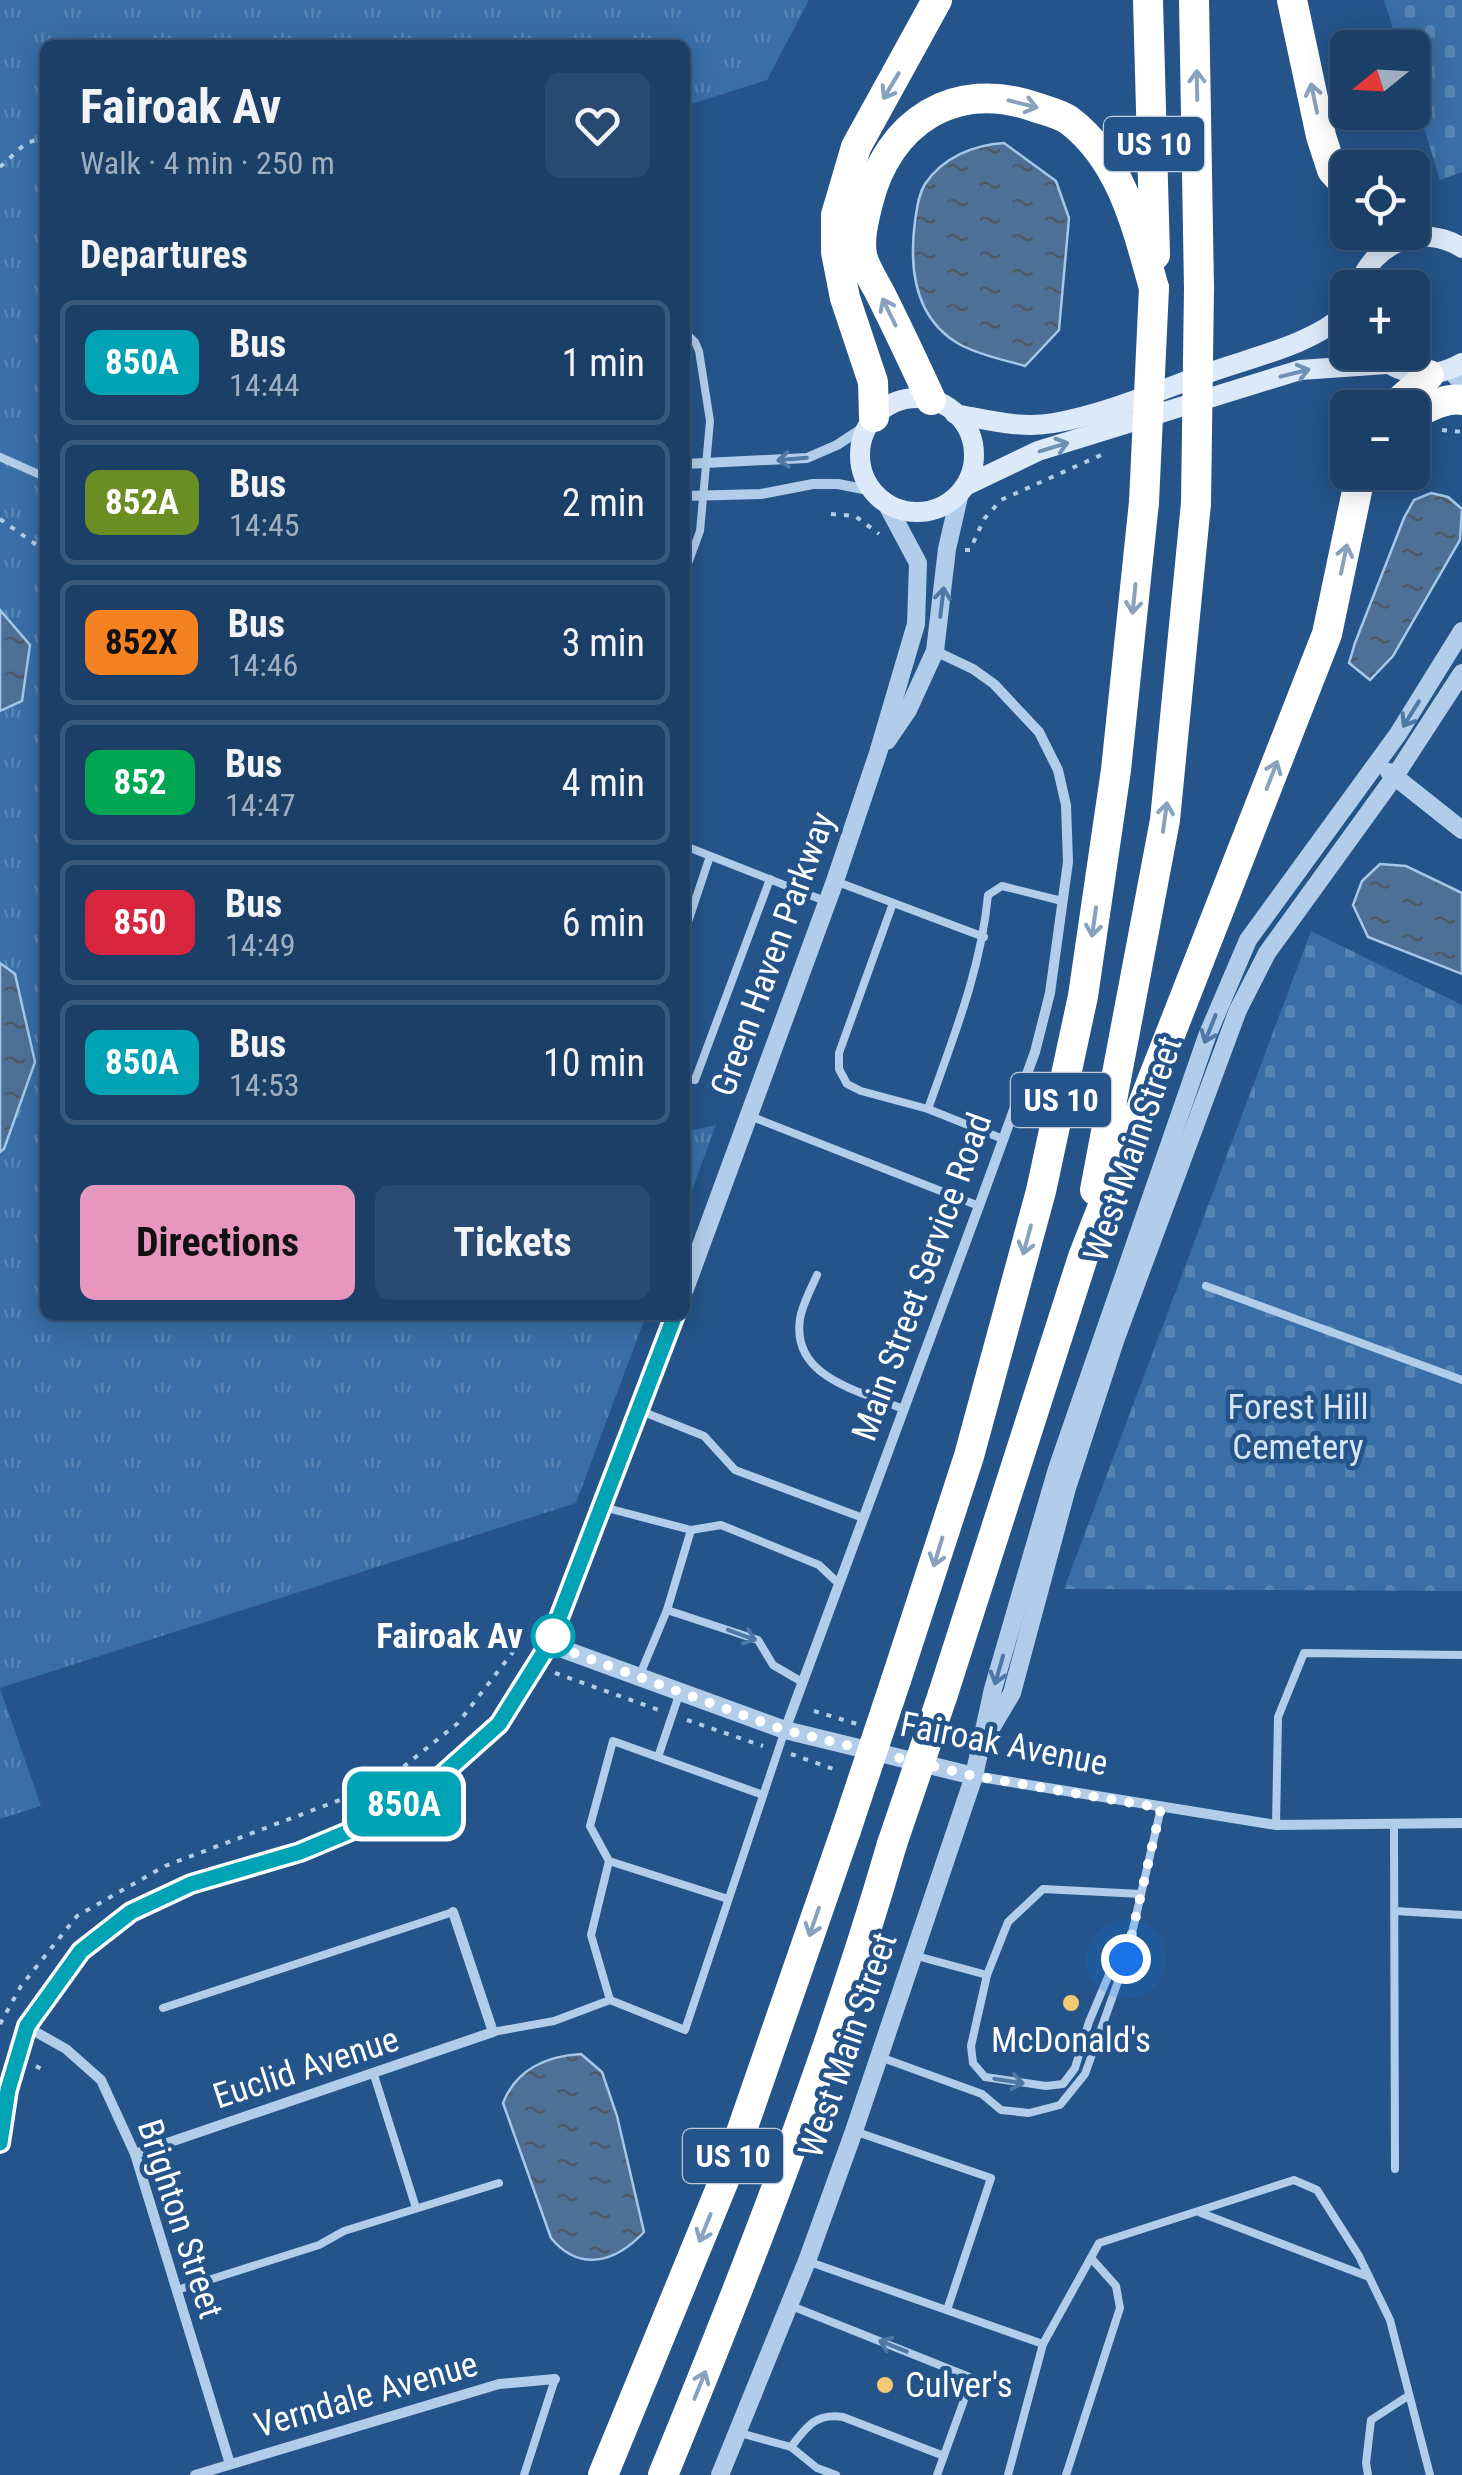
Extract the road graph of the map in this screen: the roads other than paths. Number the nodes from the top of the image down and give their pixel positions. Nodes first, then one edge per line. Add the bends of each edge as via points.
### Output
1 (937, 0) edge
2 (1148, 0) edge
3 (1194, 0) edge
4 (1292, 0) edge
5 (1330, 164) edge
6 (1430, 236) edge
7 (1460, 245) edge
8 (1384, 250) edge
9 (1367, 270) edge
10 (1154, 288) junction
11 (1330, 324) edge
12 (690, 337) edge
13 (1330, 366) edge
14 (1402, 370) edge
15 (1451, 372) edge
16 (1421, 390) edge
17 (1462, 400) edge
18 (944, 407) junction
19 (1430, 408) edge
20 (873, 419) junction
21 (0, 458) edge
22 (690, 464) edge
23 (706, 465) junction
24 (40, 475) edge
25 (1358, 490) edge
26 (962, 492) junction
27 (690, 496) edge
28 (704, 497) junction
29 (879, 497) junction
30 (690, 559) edge
31 (1462, 630) edge
32 (934, 651) junction
33 (1462, 672) edge
34 (878, 753) junction
35 (1377, 762) junction
36 (1395, 776) junction
37 (1462, 830) edge
38 (690, 848) edge
39 (710, 856) junction
40 (770, 879) junction
41 (835, 881) junction
42 (1062, 900) junction
43 (828, 902) junction
44 (893, 903) junction
45 (690, 916) edge
46 (984, 937) junction
47 (690, 1079) edge
48 (928, 1109) junction
49 (750, 1116) junction
50 (1003, 1139) junction
51 (979, 1206) junction
52 (1083, 1257) junction
53 (817, 1275) dead end
54 (690, 1276) edge
55 (1206, 1286) dead end
56 (673, 1320) edge
57 (1462, 1380) edge
58 (903, 1408) junction
59 (639, 1410) junction
60 (603, 1507) junction
61 (862, 1518) junction
62 (691, 1530) junction
63 (838, 1584) junction
64 (667, 1610) junction
65 (549, 1644) junction
66 (1462, 1655) edge
67 (639, 1678) junction
68 (802, 1682) junction
69 (680, 1693) junction
70 (784, 1730) junction
71 (982, 1743) junction
72 (658, 1757) junction
73 (974, 1776) junction
74 (763, 1795) junction
75 (1161, 1808) junction
76 (1462, 1823) edge
77 (1394, 1824) junction
78 (1276, 1825) junction
79 (608, 1861) junction
80 (1141, 1894) junction
81 (728, 1899) junction
82 (1395, 1911) junction
83 (453, 1912) joint
84 (1462, 1915) edge
85 (912, 1955) junction
86 (1126, 1959) junction
87 (987, 1975) junction
88 (610, 2000) junction
89 (163, 2008) dead end
90 (27, 2026) junction
91 (493, 2032) junction
92 (879, 2056) junction
93 (374, 2074) junction
94 (854, 2131) junction
95 (0, 2143) edge
96 (134, 2154) junction
97 (1395, 2169) dead end
98 (499, 2183) dead end
99 (416, 2208) junction
100 (1199, 2212) junction
101 (1091, 2258) junction
102 (808, 2261) junction
103 (1369, 2278) junction
104 (176, 2290) junction
105 (790, 2305) junction
106 (947, 2310) junction
107 (1042, 2344) junction
108 (554, 2380) joint
109 (1408, 2396) junction
110 (736, 2432) junction
111 (791, 2447) junction
112 (944, 2456) junction
113 (230, 2464) junction
114 (195, 2475) edge
115 (524, 2475) edge
116 (602, 2475) edge
117 (663, 2475) edge
118 (720, 2475) edge
119 (836, 2475) edge
120 (937, 2475) edge
121 (1008, 2475) edge
122 (1066, 2475) edge
123 (1368, 2475) edge
124 (1430, 2475) edge

1 -> 20 highway via 856,147 836,215 836,252 873,382
2 - 10 highway, US 10
52 -> 3 highway, US 10, bridge via 1165,820 1196,503
5 -> 4 highway
6 - 7 main road
8 - 9 main road
18 -> 10 highway via 862,256 872,187 912,123 952,102 989,98 1068,118 1104,155 1118,182
10 -> 116 highway, US 10, bridge via 1144,502 1116,770 1083,996 1040,1191 969,1456 846,1830 727,2173
11 - 18 main road via 1155,393 1054,423 1015,425
12 - 23 lane via 699,351 710,421
26 -> 13 main road via 1038,452
14 - 15 main road
15 - 16 highway
17 - 19 highway
18 - 20 main road via 914,398
18 - 26 main road via 970,434 974,452
20 -> 23 street via 807,458
20 - 29 main road via 860,458
21 - 24 lane
22 - 23 street
23 - 28 lane
52 -> 25 highway via 1327,634
26 - 29 main road via 927,512
32 -> 26 street
27 - 28 street
28 - 29 street via 813,484
28 - 30 lane
29 - 34 street via 918,563 918,592 916,624
31 -> 35 street, West Main Street
32 - 34 street via 908,710
32 - 42 street, Main Street Service Road via 994,684 1038,732 1058,770 1068,862
33 - 36 street, West Main Street
34 - 41 street, Green Haven Parkway
35 - 36 street
35 -> 71 street, West Main Street via 1248,940 1207,1036 1057,1469
36 - 37 street
36 - 71 street, West Main Street via 1278,937 1238,1010 1066,1488 1012,1692
38 - 39 lane
39 - 40 lane
39 - 45 lane
40 - 43 lane
40 - 47 lane via 695,1080
41 - 43 street, Green Haven Parkway
41 - 44 lane
42 - 46 lane via 994,889
42 - 50 street, Main Street Service Road via 1050,994
43 - 49 street, Green Haven Parkway
44 - 46 lane
44 - 48 lane via 839,1069 861,1092
46 - 48 lane
48 - 50 lane
49 - 51 lane
49 - 54 street, Green Haven Parkway
50 - 51 street, Main Street Service Road
51 - 58 street, Main Street Service Road
117 -> 52 highway, US 10, bridge via 854,1972
53 - 58 lane via 800,1317 799,1343 809,1363
55 - 57 lane
56 - 59 street
58 - 61 street, Main Street Service Road
59 - 60 street
59 - 61 lane via 704,1436 735,1470
60 - 62 lane
60 - 65 street
61 - 63 street, Main Street Service Road
62 - 63 lane via 721,1525 819,1565
62 - 64 lane
63 - 68 street, Main Street Service Road
64 - 67 lane
64 -> 68 lane via 758,1640 774,1665
65 - 67 street, Fairoak Avenue
65 - 90 street via 499,1724 425,1790 386,1816 300,1852 191,1884 131,1912 81,1951
66 - 78 lane via 1304,1653 1278,1717
67 - 69 street, Fairoak Avenue
68 - 70 street, Main Street Service Road
69 - 70 street, Fairoak Avenue
69 - 72 lane
70 - 73 street, Fairoak Avenue
70 - 74 lane
71 - 73 street, West Main Street
72 - 74 lane
72 - 79 lane via 613,1742 590,1826
73 - 75 street, Fairoak Avenue
73 - 85 street, West Main Street
74 - 81 lane
75 - 78 street, Fairoak Avenue
75 - 80 lane
76 - 77 street, Fairoak Avenue
77 - 78 street, Fairoak Avenue
77 - 82 lane
79 - 81 lane
79 - 88 lane via 590,1935
80 - 86 lane
80 - 87 lane via 1043,1889 1008,1922
81 - 88 lane via 685,2030
82 - 84 lane
82 - 97 lane
83 - 89 lane
83 - 91 street
85 - 87 lane
85 - 92 street, West Main Street
87 -> 86 lane via 973,2062 985,2077 1046,2086 1063,2084 1074,2068 1113,1966
86 - 92 lane via 1085,2074 1060,2104 1029,2113 1001,2110 982,2094
88 - 91 lane via 554,2021
90 - 95 street
90 - 96 street, Brighton Street via 101,2080
91 - 93 street, Euclid Avenue
92 - 94 street, West Main Street
93 - 96 street, Euclid Avenue
93 - 99 lane
94 - 102 street, West Main Street
94 - 106 lane via 992,2178
96 - 104 street, Brighton Street
98 - 99 lane
99 - 104 lane
100 - 101 lane via 1099,2242
100 - 103 lane
100 - 103 lane via 1294,2180 1317,2190
101 - 107 lane
101 - 122 lane via 1116,2286 1120,2308
102 - 105 street, West Main Street
102 - 106 lane
103 - 109 lane via 1390,2320
104 - 113 street, Brighton Street
105 - 110 street, West Main Street
112 -> 105 lane via 972,2378
106 - 107 lane
107 - 121 lane
108 - 113 street, Verndale Avenue via 498,2384
108 - 115 lane
109 - 123 lane via 1371,2420
109 - 124 lane
110 - 111 lane
110 - 118 street, West Main Street
111 - 112 lane via 826,2414
111 - 119 lane
112 - 120 lane
113 - 114 street, Verndale Avenue

